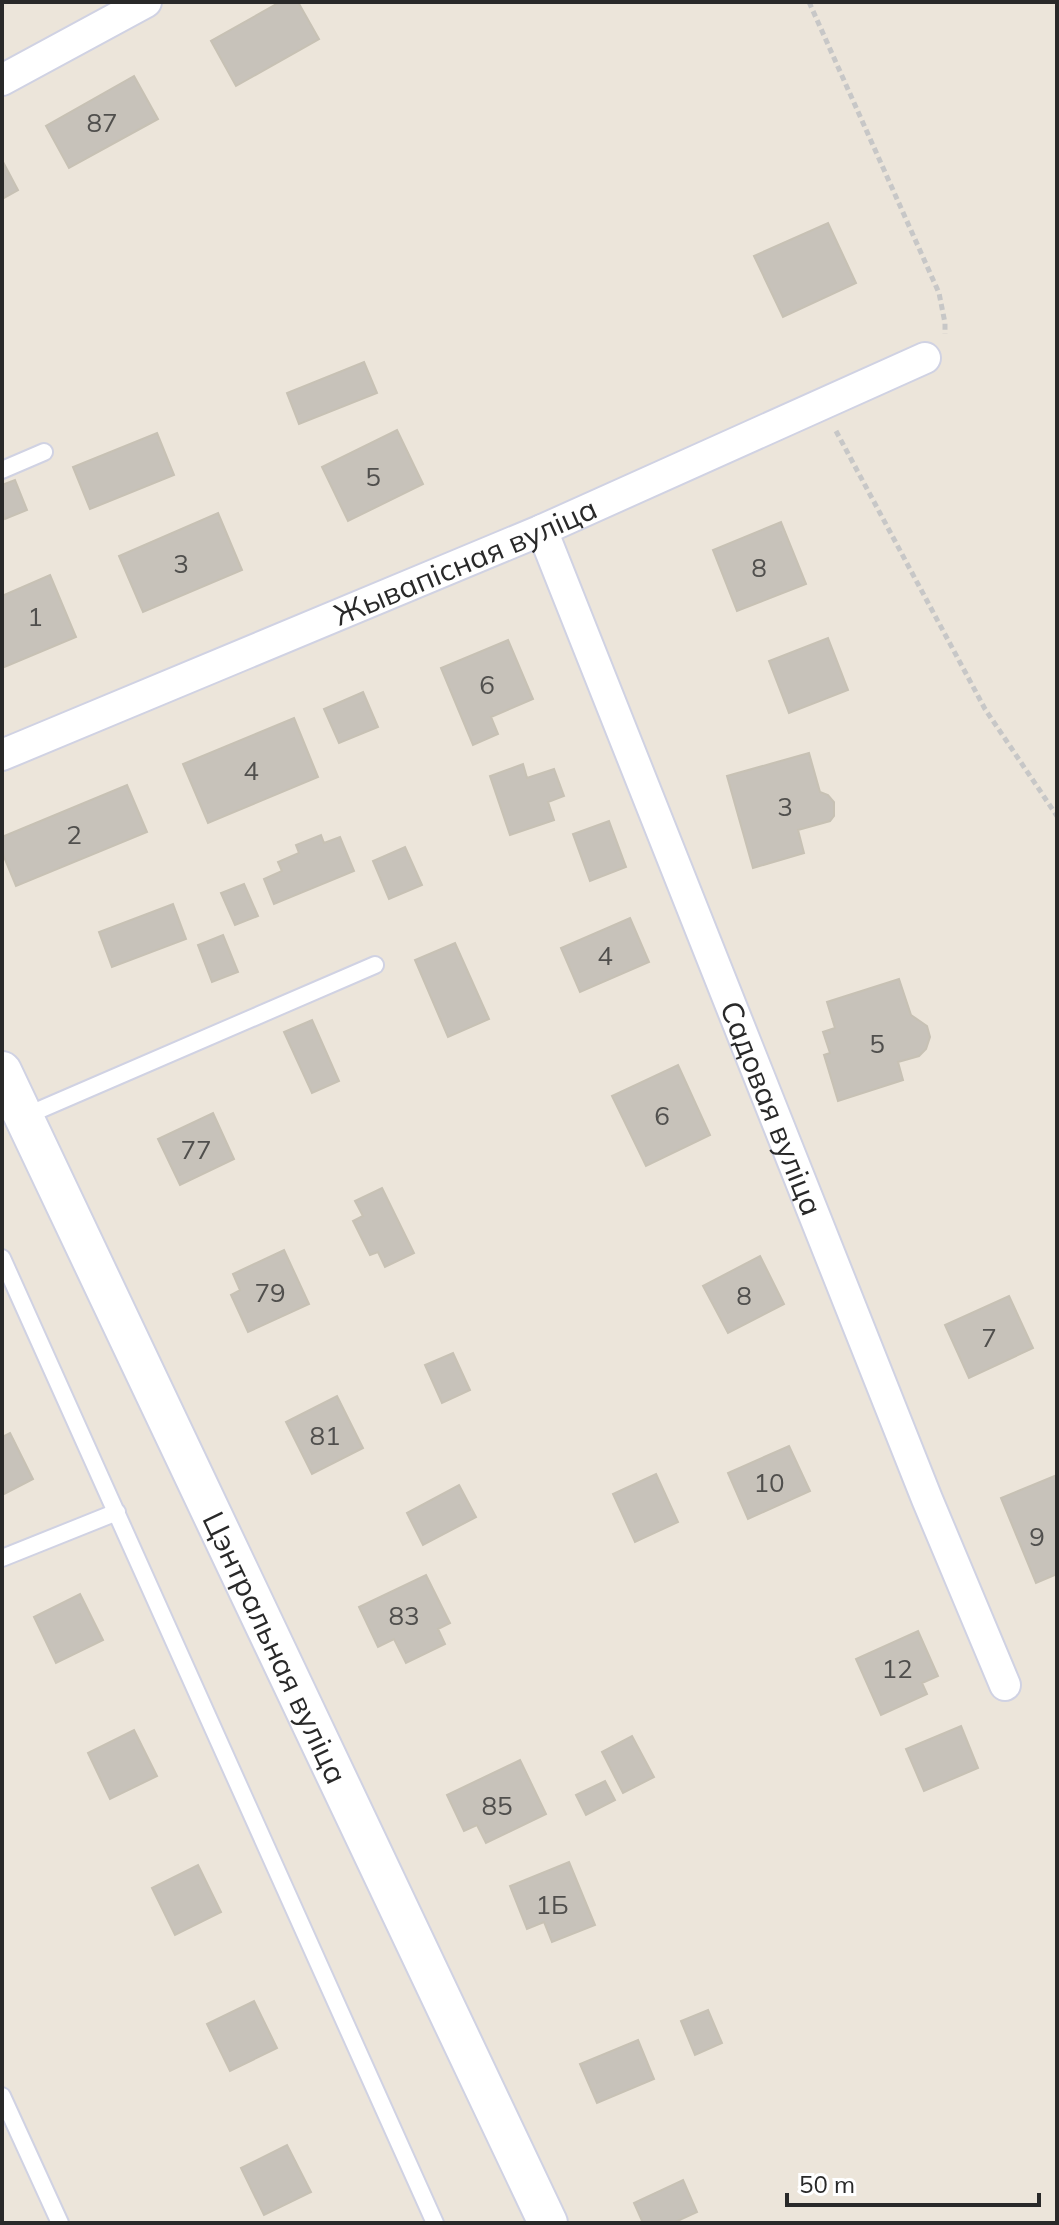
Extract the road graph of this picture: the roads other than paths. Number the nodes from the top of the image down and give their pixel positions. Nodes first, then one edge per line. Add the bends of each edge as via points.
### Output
1 (146, 2) edge
2 (2, 80) edge
3 (925, 358) road end
4 (44, 452) dead end
5 (2, 470) edge
6 (542, 530) junction
7 (2, 755) edge
8 (375, 965) dead end
9 (2, 1071) edge
10 (23, 1117) junction
11 (2, 1258) edge
12 (117, 1512) junction
13 (2, 1558) edge
14 (1005, 1685) dead end
15 (2, 2096) edge
16 (60, 2223) edge
17 (435, 2223) edge
18 (548, 2223) edge

1 - 2 street
3 - 6 street, Жывапісная вуліца
4 - 5 lane
6 - 7 street, Жывапісная вуліца
6 - 14 street, Садовая вуліца
8 - 10 lane
9 - 10 street, Цэнтральная вуліца
10 - 18 street, Цэнтральная вуліца
11 - 12 lane
12 - 13 lane
12 - 17 lane
15 - 16 lane

